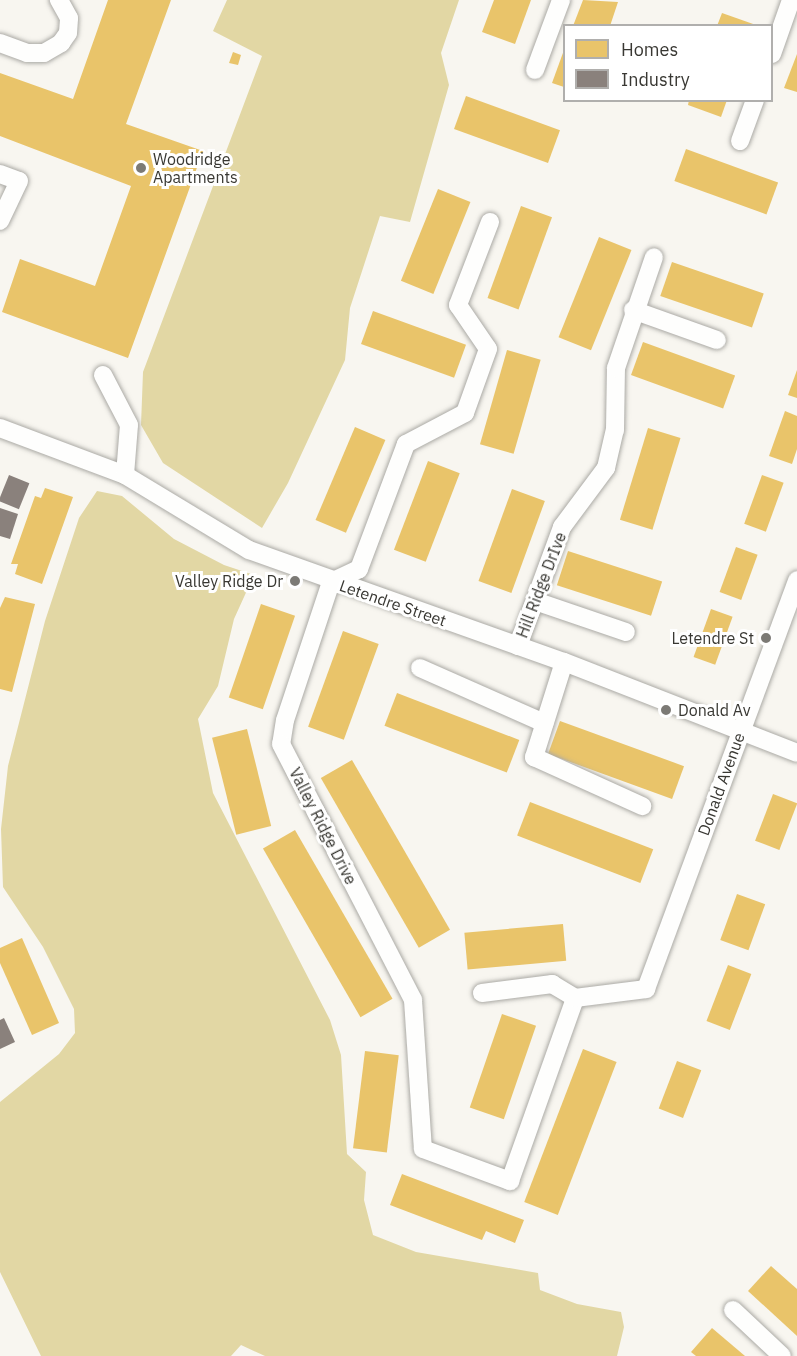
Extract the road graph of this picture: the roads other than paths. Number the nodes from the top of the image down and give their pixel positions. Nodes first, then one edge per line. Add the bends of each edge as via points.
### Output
1 (59, 0) edge
2 (561, 0) edge
3 (791, 0) edge
4 (0, 43) edge
5 (773, 49) edge
6 (535, 70) dead end
7 (754, 102) edge
8 (740, 141) dead end
9 (0, 174) edge
10 (0, 220) edge
11 (490, 222) dead end
12 (654, 257) dead end
13 (633, 310) junction
14 (717, 340) dead end
15 (103, 375) dead end
16 (0, 428) edge
17 (125, 475) junction
18 (797, 580) edge
19 (331, 582) junction
20 (535, 601) junction
21 (626, 632) dead end
22 (518, 646) junction
23 (564, 662) junction
24 (420, 668) dead end
25 (544, 723) junction
26 (740, 734) junction
27 (797, 753) edge
28 (642, 806) dead end
29 (482, 993) dead end
30 (575, 998) junction
31 (733, 1310) dead end
32 (782, 1356) edge

1 - 4 street via 69,18 68,33 61,43 44,53 27,53
2 - 6 street
3 - 5 street
7 - 8 street
9 - 10 street via 19,181
11 - 19 street via 458,305 488,349 465,413 406,444 359,569
12 - 13 street, Hill Ridge DrIve
13 - 14 street
13 - 20 street, Hill Ridge DrIve via 616,368 615,430 606,468 562,527
15 - 17 street via 129,425
16 - 17 street, Letendre Street
17 - 19 street, Letendre Street via 249,550
18 - 26 street, Donald Avenue
19 - 22 street, Letendre Street
19 - 30 street, Valley Ridge Drive via 285,720 281,744 413,1000 423,1149 510,1181
20 - 21 street
20 - 22 street, Hill Ridge DrIve
22 - 23 street, Letendre Street
23 - 25 street
23 - 26 street, Letendre Street
24 - 25 street
25 - 28 street via 534,757
26 - 27 street, Letendre Street
26 - 30 street, Donald Avenue via 646,989
29 - 30 street via 552,984
31 - 32 street

